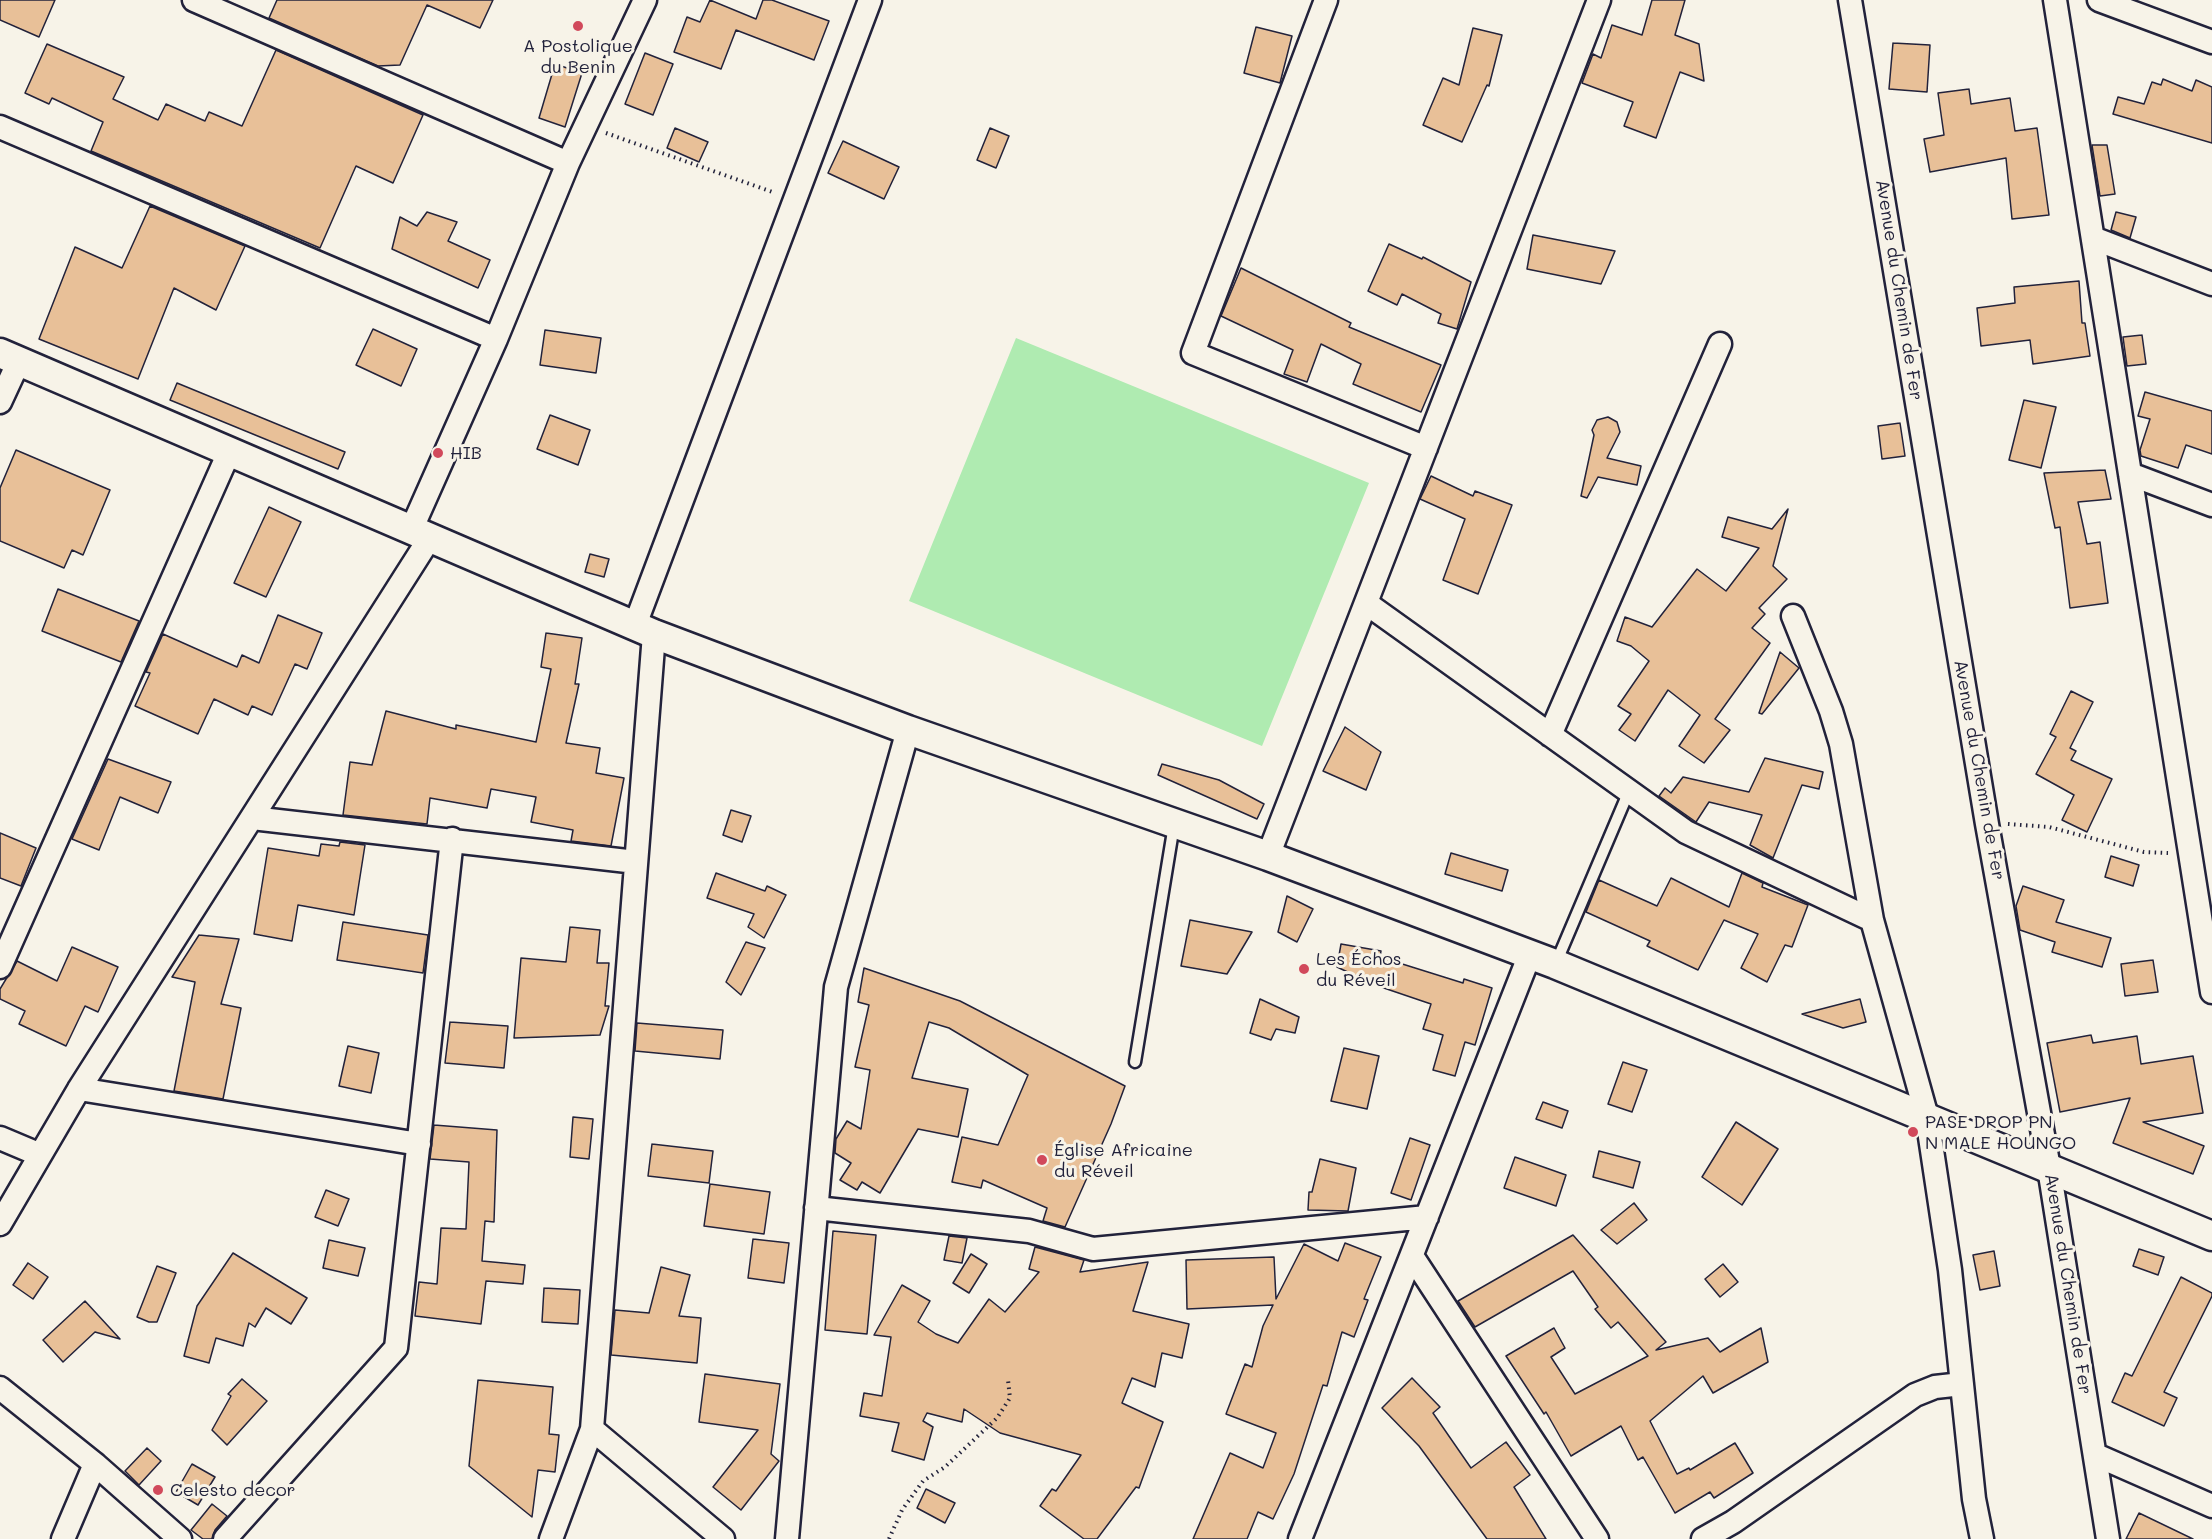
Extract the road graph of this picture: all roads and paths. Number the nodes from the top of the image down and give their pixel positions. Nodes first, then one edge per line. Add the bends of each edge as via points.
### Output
1 (194, 0) edge
2 (645, 0) edge
3 (870, 0) edge
4 (1326, 0) edge
5 (1599, 0) edge
6 (1850, 0) edge
7 (2055, 0) edge
8 (2099, 0) edge
9 (2212, 42) edge
10 (586, 126) junction
11 (0, 127) edge
12 (568, 163) junction
13 (795, 200) junction
14 (2093, 238) junction
15 (2212, 284) edge
16 (496, 339) junction
17 (1720, 344) dead end
18 (9, 357) edge
19 (0, 402) edge
20 (1426, 448) junction
21 (230, 450) junction
22 (2130, 474) junction
23 (2212, 505) edge
24 (422, 532) junction
25 (1366, 603) junction
26 (1793, 616) dead end
27 (644, 629) junction
28 (908, 730) junction
29 (1550, 735) junction
30 (1629, 791) junction
31 (252, 818) junction
32 (1174, 824) junction
33 (1987, 824) junction
34 (452, 839) junction
35 (2190, 855) junction
36 (1268, 856) junction
37 (636, 862) junction
38 (1872, 920) junction
39 (1543, 959) junction
40 (0, 967) edge
41 (2212, 993) edge
42 (1135, 1062) dead end
43 (79, 1089) junction
44 (1927, 1118) junction
45 (0, 1137) edge
46 (419, 1144) junction
47 (38, 1154) junction
48 (2049, 1168) junction
49 (816, 1208) junction
50 (1427, 1217) junction
51 (0, 1224) edge
52 (2212, 1236) edge
53 (1412, 1256) junction
54 (1008, 1380) dead end
55 (1962, 1384) junction
56 (0, 1388) edge
57 (592, 1429) junction
58 (2096, 1455) junction
59 (94, 1464) junction
60 (2212, 1506) edge
61 (63, 1539) edge
62 (180, 1539) edge
63 (225, 1539) edge
64 (551, 1539) edge
65 (723, 1539) edge
66 (787, 1539) edge
67 (889, 1539) edge
68 (1300, 1539) edge
69 (1597, 1539) edge
70 (1703, 1539) edge
71 (1982, 1539) edge
72 (2108, 1539) edge

1 - 12 street
2 - 10 street
3 - 13 street
4 - 20 street via 1193,353
5 - 20 street
6 - 33 street, Avenue du Chemin de Fer
7 - 14 street
8 - 9 street
10 - 12 street
10 - 13 path
11 - 16 street
12 - 16 street
13 - 27 street
14 - 15 street
14 - 22 street
16 - 24 street
17 - 29 street
18 - 19 street
18 - 21 street
20 - 25 street
21 - 24 street
21 - 40 street
22 - 23 street
22 - 35 street
24 - 27 street
24 - 31 street
25 - 29 street
25 - 36 street
26 - 38 street via 1841,744
27 - 28 street
27 - 37 street
28 - 32 street
28 - 49 street via 836,987
29 - 30 street
30 - 38 street via 1686,832
30 - 39 lane
31 - 34 street
31 - 43 street
32 - 36 street
32 - 42 lane
33 - 35 path via 2049,826 2144,852
33 - 48 street, Avenue du Chemin de Fer
34 - 37 street
34 - 46 street
35 - 41 street
36 - 39 street
37 - 57 street
38 - 44 street
39 - 44 street
39 - 50 street
43 - 46 street
43 - 47 street
44 - 48 street
44 - 55 street
45 - 47 street
46 - 63 street via 396,1348
47 - 51 street
48 - 52 street
48 - 58 street, Avenue du Chemin de Fer
49 - 50 street via 1029,1231 1093,1249
49 - 66 street
50 - 53 street
53 - 68 street
53 - 69 street
54 - 67 path via 1010,1398 997,1418 945,1467 923,1481 902,1510
55 - 70 street via 1935,1387 1915,1395
55 - 71 street
56 - 59 street
57 - 64 street
57 - 65 street
58 - 60 street
58 - 72 street, Avenue du Chemin de Fer
59 - 61 street
59 - 62 street

